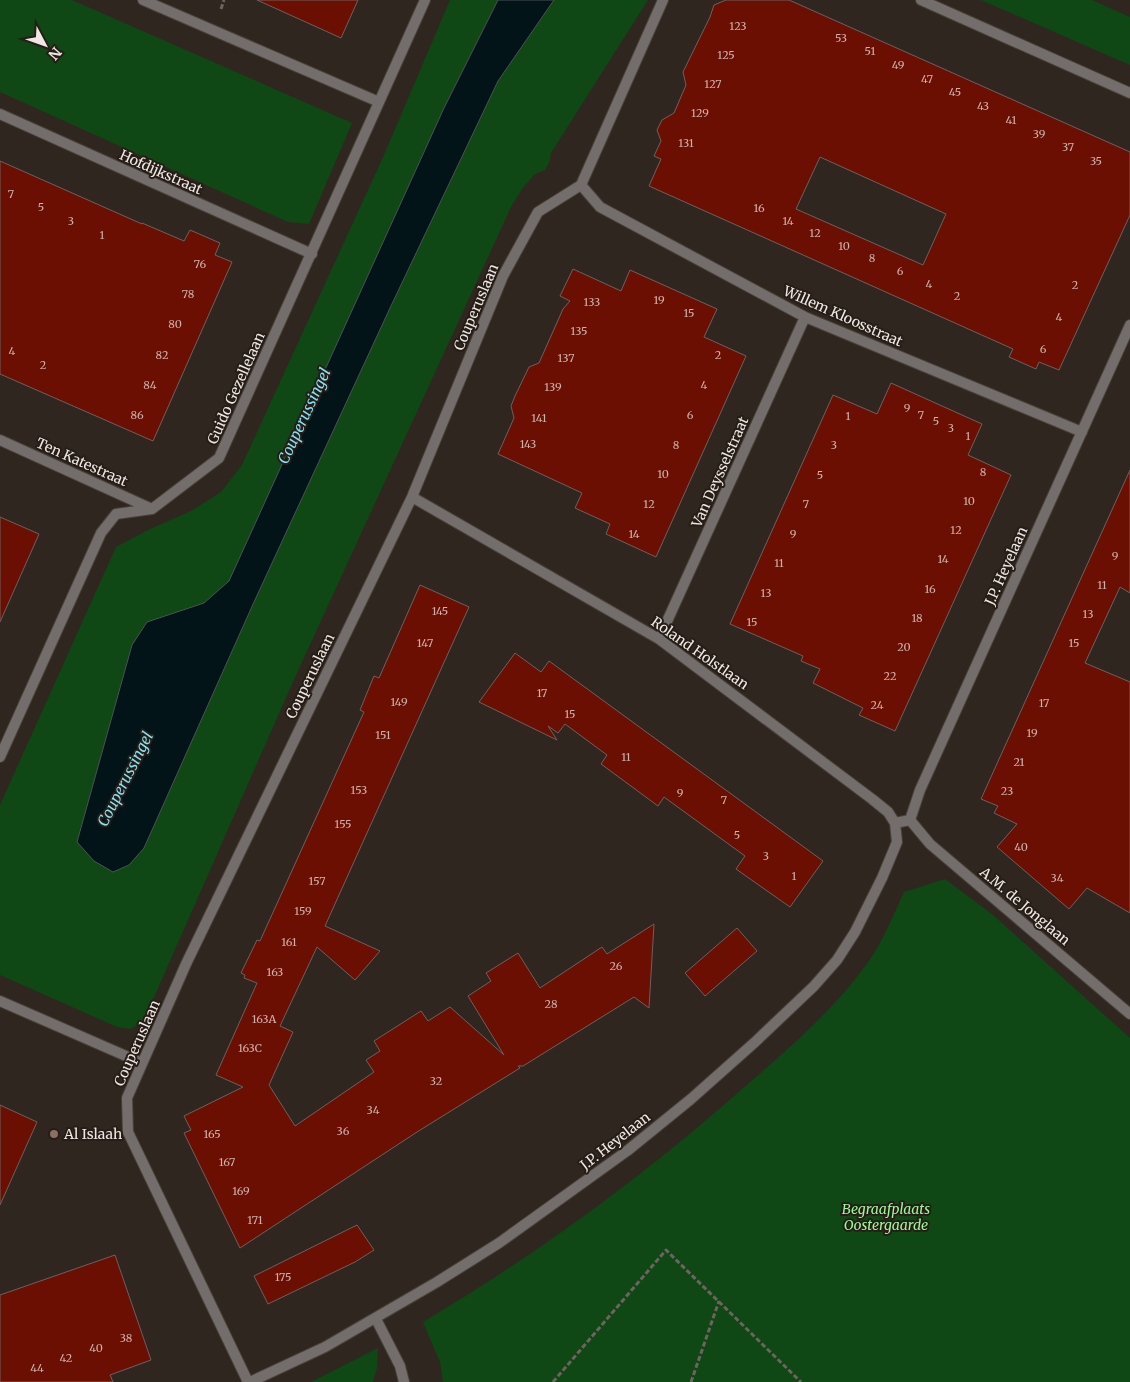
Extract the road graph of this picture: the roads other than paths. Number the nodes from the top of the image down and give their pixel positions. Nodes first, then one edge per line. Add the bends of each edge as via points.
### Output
1 (144, 0) edge
2 (425, 0) edge
3 (663, 0) edge
4 (921, 0) edge
5 (1130, 93) edge
6 (379, 102) junction
7 (0, 114) edge
8 (581, 185) junction
9 (312, 254) junction
10 (805, 317) junction
11 (1130, 325) edge
12 (1127, 341) edge
13 (1082, 432) junction
14 (0, 440) edge
15 (412, 497) junction
16 (152, 509) junction
17 (659, 639) junction
18 (0, 757) edge
19 (903, 821) junction
20 (0, 1001) edge
21 (1130, 1014) edge
22 (142, 1063) junction
23 (376, 1319) junction
24 (249, 1382) edge
25 (404, 1382) edge

1 - 6 street
2 - 6 street, Guido Gezellelaan
3 - 8 street
4 - 5 street
6 - 9 street, Guido Gezellelaan
7 - 9 street, Hofdijkstraat
8 - 10 street, Willem Kloosstraat via 600,206
8 - 15 street, Couperuslaan via 538,212 520,244 503,276
9 - 16 street, Guido Gezellelaan via 219,458
10 - 13 street, Willem Kloosstraat
10 - 17 street, Van Deysselstraat
11 - 12 street, J.P. Heyelaan
12 - 13 street, J.P. Heyelaan
13 - 19 street, J.P. Heyelaan
14 - 16 street, Ten Katestraat
15 - 17 street, Roland Holstlaan
15 - 22 street, Couperuslaan via 186,964
16 - 18 street, Guido Gezellelaan via 116,514 101,533
17 - 19 street, Roland Holstlaan
19 - 21 street, A.M. de Jonglaan
19 - 23 street, J.P. Heyelaan via 882,878 837,960 754,1043 627,1151 559,1201 499,1243
20 - 22 street
22 - 24 street, Couperuslaan via 127,1098 128,1132
23 - 24 street, J.P. Heyelaan
23 - 25 street via 400,1366

